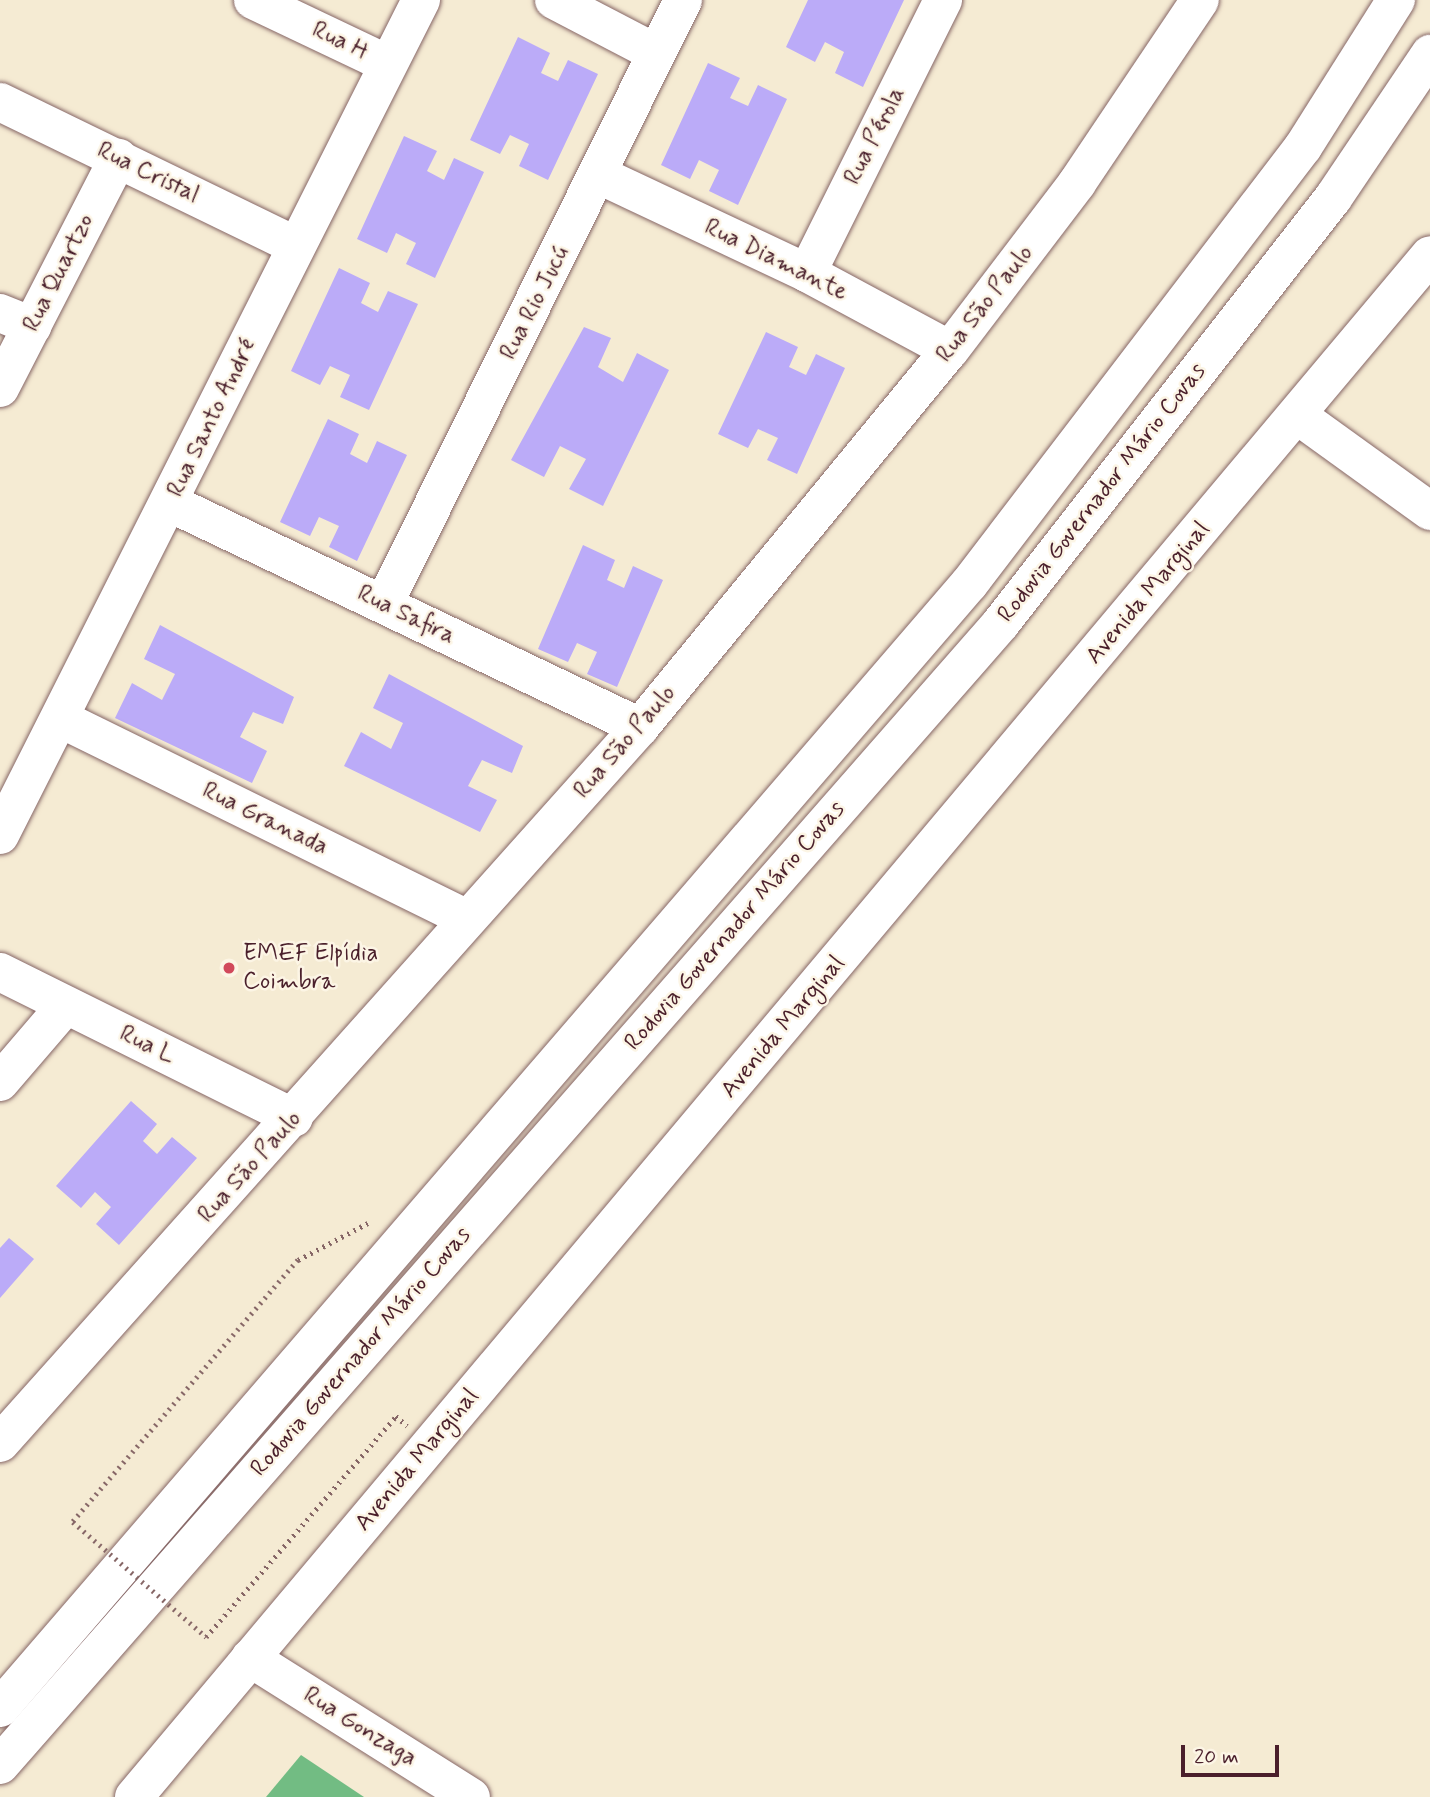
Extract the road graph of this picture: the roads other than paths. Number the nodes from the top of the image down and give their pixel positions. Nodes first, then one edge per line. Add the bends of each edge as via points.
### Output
1 (253, 0) edge
2 (421, 0) edge
3 (554, 0) edge
4 (682, 0) edge
5 (943, 0) edge
6 (1200, 0) edge
7 (1396, 0) edge
8 (656, 53) junction
9 (1430, 54) edge
10 (388, 64) junction
11 (0, 102) edge
12 (118, 158) junction
13 (599, 175) junction
14 (296, 246) junction
15 (1430, 256) edge
16 (807, 273) junction
17 (16, 320) edge
18 (950, 350) junction
19 (0, 388) edge
20 (1297, 415) junction
21 (170, 503) junction
22 (1430, 511) edge
23 (384, 604) junction
24 (61, 719) junction
25 (640, 727) junction
26 (0, 835) edge
27 (468, 919) junction
28 (0, 972) edge
29 (65, 1005) junction
30 (0, 1082) edge
31 (294, 1118) junction
32 (8, 1421) edge
33 (250, 1658) junction
34 (6, 1700) edge
35 (0, 1765) edge
36 (134, 1797) edge
37 (471, 1797) edge

1 - 10 street, Rua H
2 - 10 street, Rua Santo André
3 - 8 street
4 - 8 street, Rua Rio Jucú
5 - 16 street, Rua Pérola
6 - 18 street, Rua São Paulo via 1077,183
7 - 34 street, Rodovia Governador Mário Covas via 1303,147 968,584 467,1171
8 - 13 street, Rua Rio Jucú
9 - 35 street, Rodovia Governador Mário Covas via 1333,198 1001,623
10 - 14 street, Rua Santo André
11 - 12 street, Rua Cristal
12 - 14 street, Rua Cristal
12 - 17 street, Rua Quartzo
13 - 16 street, Rua Diamante
13 - 23 street, Rua Rio Jucú
14 - 21 street, Rua Santo André
15 - 20 street, Avenida Marginal
16 - 18 street, Rua Diamante
17 - 19 street, Rua Quartzo
18 - 25 street, Rua São Paulo
20 - 22 street
20 - 33 street, Avenida Marginal
21 - 23 street, Rua Safira
21 - 24 street, Rua Santo André
23 - 25 street, Rua Safira
24 - 26 street, Rua Santo André
24 - 27 street, Rua Granada
25 - 27 street, Rua São Paulo
27 - 31 street, Rua São Paulo
28 - 29 street, Rua L
29 - 30 street
29 - 31 street, Rua L
31 - 32 street, Rua São Paulo
33 - 36 street, Avenida Marginal
33 - 37 street, Rua Gonzaga

